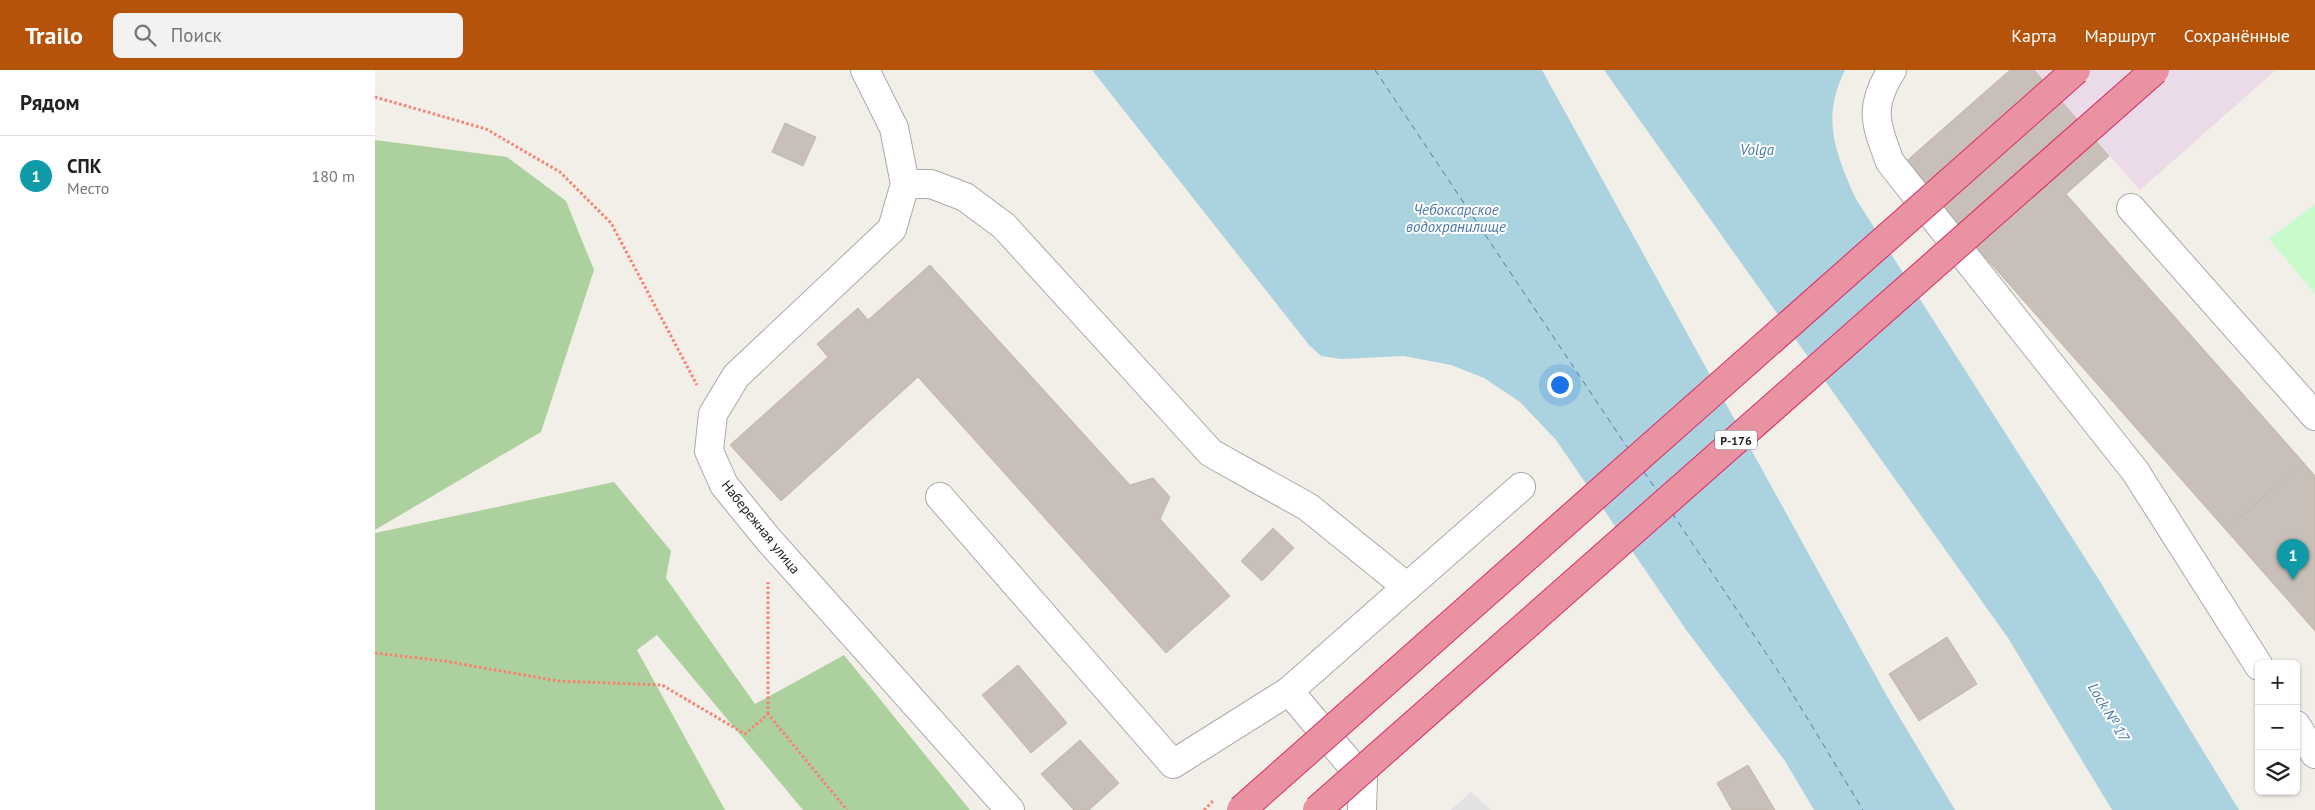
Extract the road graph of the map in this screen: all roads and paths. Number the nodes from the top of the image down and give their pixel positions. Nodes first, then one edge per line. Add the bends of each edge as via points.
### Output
1 (865, 70) edge
2 (1892, 70) edge
3 (2076, 70) edge
4 (2155, 70) edge
5 (375, 97) edge
6 (905, 184) junction
7 (2131, 208) dead end
8 (713, 414) junction
9 (2315, 416) edge
10 (1521, 487) dead end
11 (939, 498) dead end
12 (768, 539) junction
13 (1407, 587) junction
14 (375, 652) edge
15 (2255, 660) edge
16 (1289, 691) junction
17 (768, 714) junction
18 (2300, 730) edge
19 (2315, 754) edge
20 (847, 810) edge
21 (1010, 810) edge
22 (1241, 810) edge
23 (1317, 810) edge
24 (1362, 810) edge

1 - 6 street, Набережная улица via 893,128
2 - 15 street via 1880,88 1876,122 1890,162 2135,471
3 - 22 highway, bridge
4 - 23 highway, Р-176, bridge
5 - 8 path via 486,129 560,172 611,223
6 - 8 street, Набережная улица via 892,228 736,376
6 - 13 street via 931,184 965,197 1004,226 1211,453 1308,507
7 - 9 street
8 - 12 street, Набережная улица via 709,451 724,485
10 - 13 street
11 - 16 street via 1173,764
12 - 17 path
12 - 21 street, Набережная улица
13 - 16 street
14 - 17 path via 444,660 558,681 662,685 745,734
16 - 24 street via 1363,779
17 - 20 path
18 - 19 street

